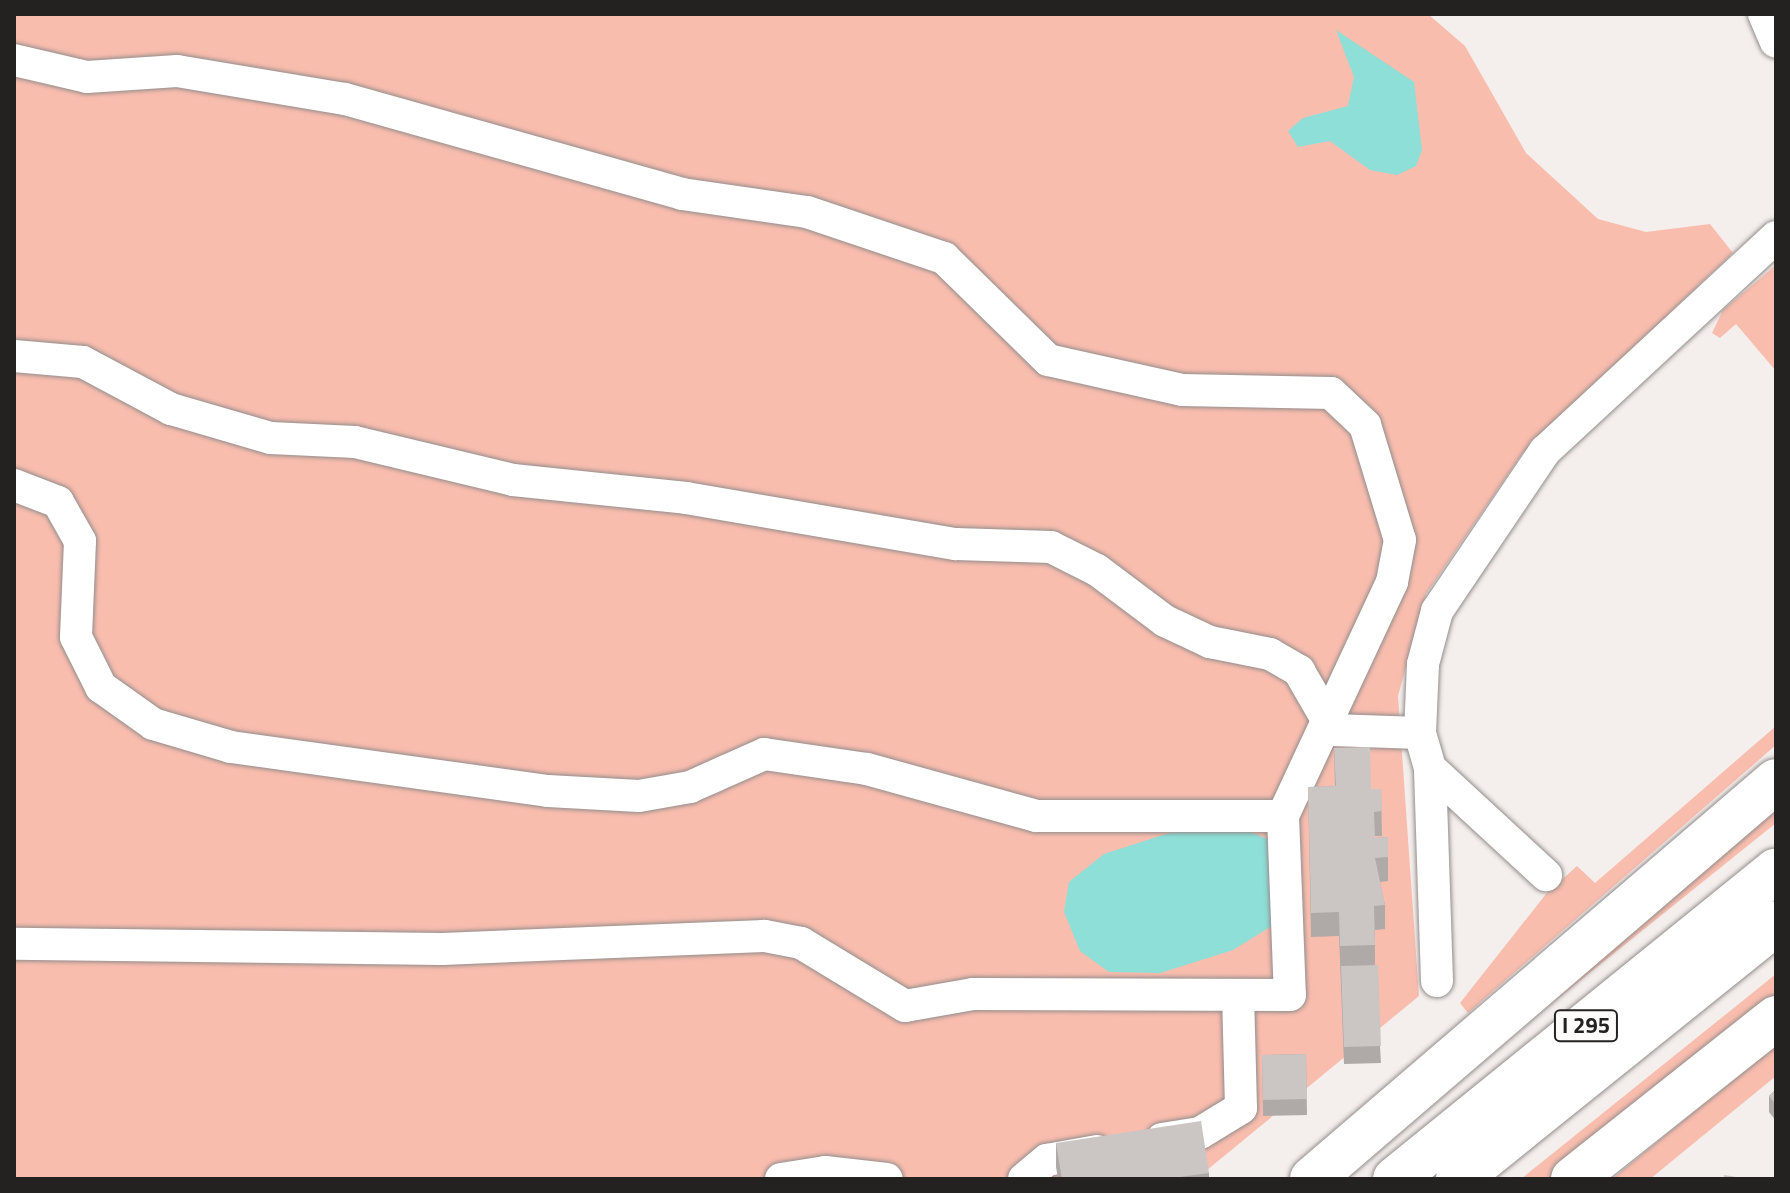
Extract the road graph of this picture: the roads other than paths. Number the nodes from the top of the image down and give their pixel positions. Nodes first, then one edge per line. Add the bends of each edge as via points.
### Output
1 (1764, 14) edge
2 (1776, 42) edge
3 (14, 60) edge
4 (1776, 237) edge
5 (14, 356) edge
6 (14, 485) edge
7 (1326, 718) junction
8 (1420, 733) junction
9 (1430, 768) junction
10 (1776, 781) edge
11 (1283, 816) junction
12 (1776, 871) edge
13 (1546, 875) dead end
14 (1776, 923) edge
15 (14, 944) edge
16 (1437, 981) dead end
17 (1238, 996) junction
18 (1776, 1018) edge
19 (781, 1179) edge
20 (887, 1179) edge
21 (1024, 1179) edge
22 (1312, 1179) edge
23 (1395, 1179) edge
24 (1458, 1179) edge
25 (1573, 1179) edge

1 - 2 street
3 - 7 street via 87,77 177,71 345,99 682,194 807,212 944,258 1048,360 1182,390 1331,393 1365,425 1400,540 1392,582
4 - 8 street via 1545,451 1437,611 1423,664
5 - 7 street via 83,362 171,409 271,438 355,442 513,480 686,498 956,544 1051,547 1097,570 1165,621 1210,642 1270,654 1299,671
6 - 11 street via 58,502 80,541 76,637 101,687 153,724 231,747 548,791 639,796 690,787 764,754 867,769 1036,816
7 - 8 street via 1333,730
7 - 11 street
8 - 9 street
9 - 13 street
9 - 16 street
10 - 22 highway
11 - 17 street via 1290,995
12 - 23 highway, I 295
14 - 24 highway, I 295
15 - 17 street via 442,949 764,936 801,943 905,1006 973,994
17 - 21 street via 1241,1108 1200,1133 1047,1160
18 - 25 highway
19 - 20 street via 825,1172

